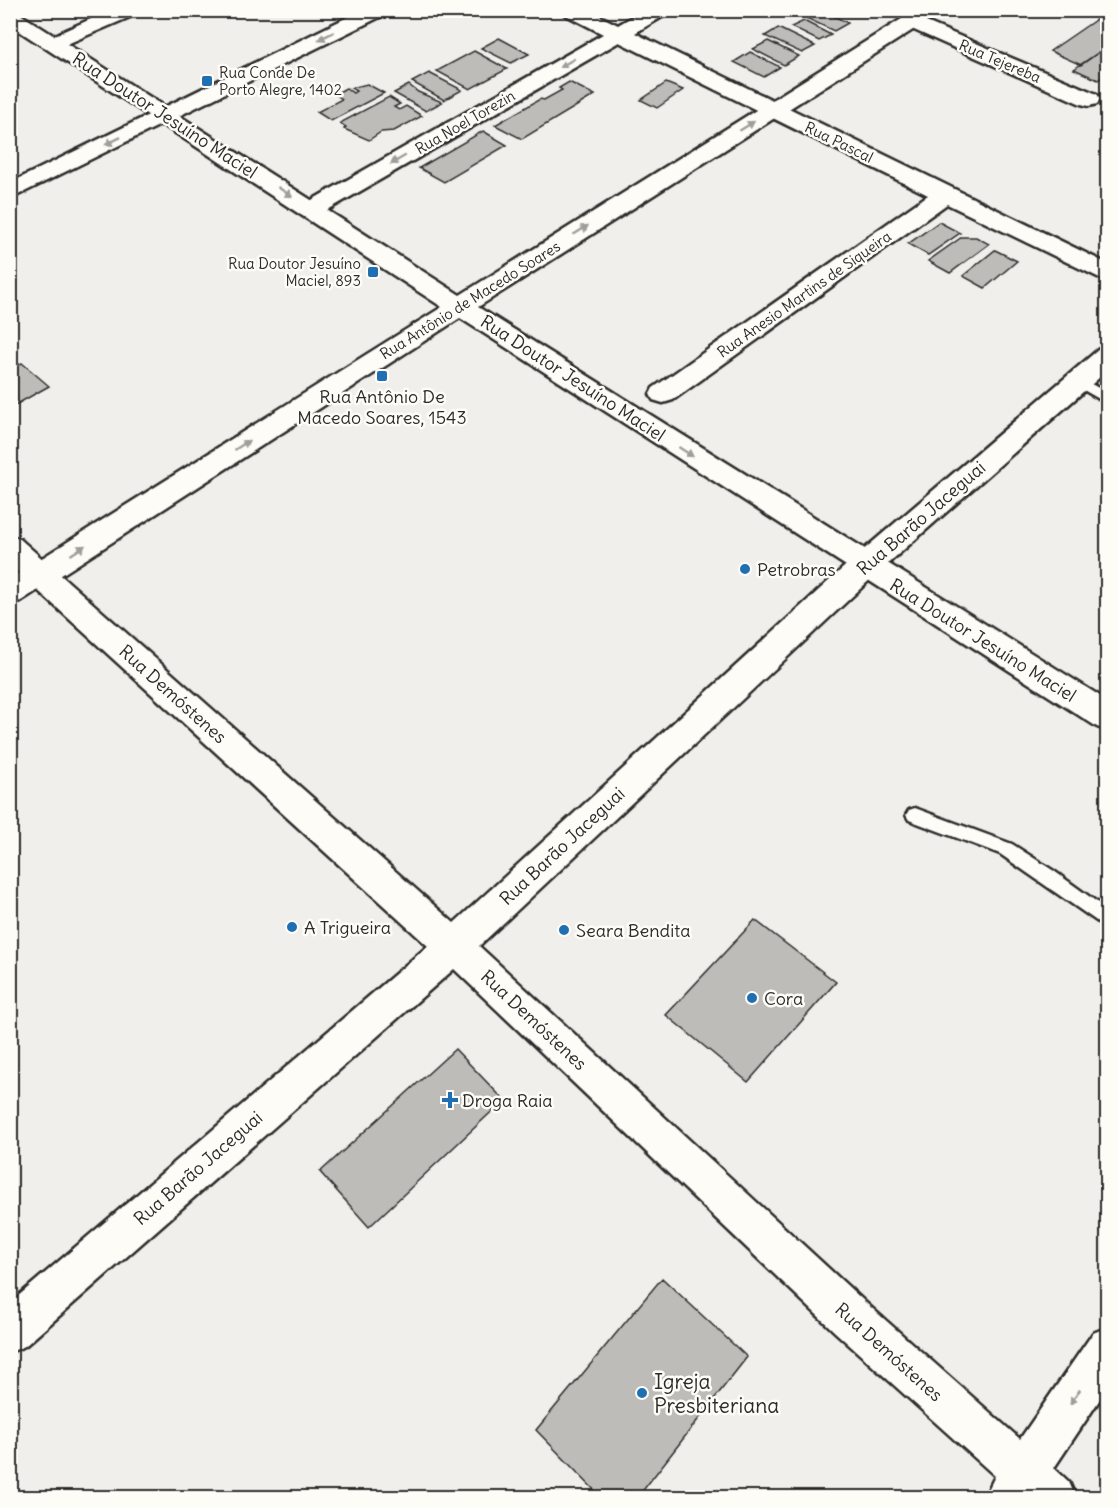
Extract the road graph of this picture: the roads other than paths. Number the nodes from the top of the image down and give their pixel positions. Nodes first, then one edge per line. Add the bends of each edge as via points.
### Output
1 (130, 10) edge
2 (379, 10) edge
3 (571, 10) edge
4 (660, 10) edge
5 (10, 16) edge
6 (922, 16) edge
7 (618, 33) junction
8 (53, 43) junction
9 (1089, 99) dead end
10 (772, 110) junction
11 (165, 115) junction
12 (10, 192) edge
13 (945, 194) junction
14 (311, 210) junction
15 (1107, 274) edge
16 (461, 306) junction
17 (1107, 355) edge
18 (1078, 381) junction
19 (663, 394) dead end
20 (1107, 400) edge
21 (10, 547) edge
22 (866, 566) junction
23 (25, 584) edge
24 (1107, 718) edge
25 (915, 815) dead end
26 (1107, 921) edge
27 (454, 946) junction
28 (10, 1330) edge
29 (1107, 1348) edge
30 (1028, 1489) edge

1 - 8 street
2 -> 11 street
3 - 7 street, Rua Pascal
4 - 7 street, Rua Noel Torezin
5 - 8 street, Rua Doutor Jesuíno Maciel
6 - 9 street, Rua Tejereba
6 - 10 street, Rua Antônio de Macedo Soares
7 - 10 street, Rua Pascal
7 -> 14 street, Rua Noel Torezin
8 - 11 street, Rua Doutor Jesuíno Maciel
10 - 13 street, Rua Pascal
16 -> 10 street, Rua Antônio de Macedo Soares
11 -> 12 street
11 -> 14 street, Rua Doutor Jesuíno Maciel
13 - 15 street, Rua Pascal
13 - 19 street, Rua Anesio Martins de Siqueira
14 - 16 street, Rua Doutor Jesuíno Maciel
16 -> 22 street, Rua Doutor Jesuíno Maciel
23 -> 16 street, Rua Antônio de Macedo Soares
17 - 18 street, Rua Barão Jaceguai
18 - 20 lane
18 - 22 street, Rua Barão Jaceguai
21 - 23 street, Rua Demóstenes
22 - 24 street, Rua Doutor Jesuíno Maciel
22 - 27 street, Rua Barão Jaceguai
23 - 27 street, Rua Demóstenes
25 - 26 lane via 1006,849
27 - 28 street, Rua Barão Jaceguai
27 - 30 street, Rua Demóstenes
29 -> 30 street

